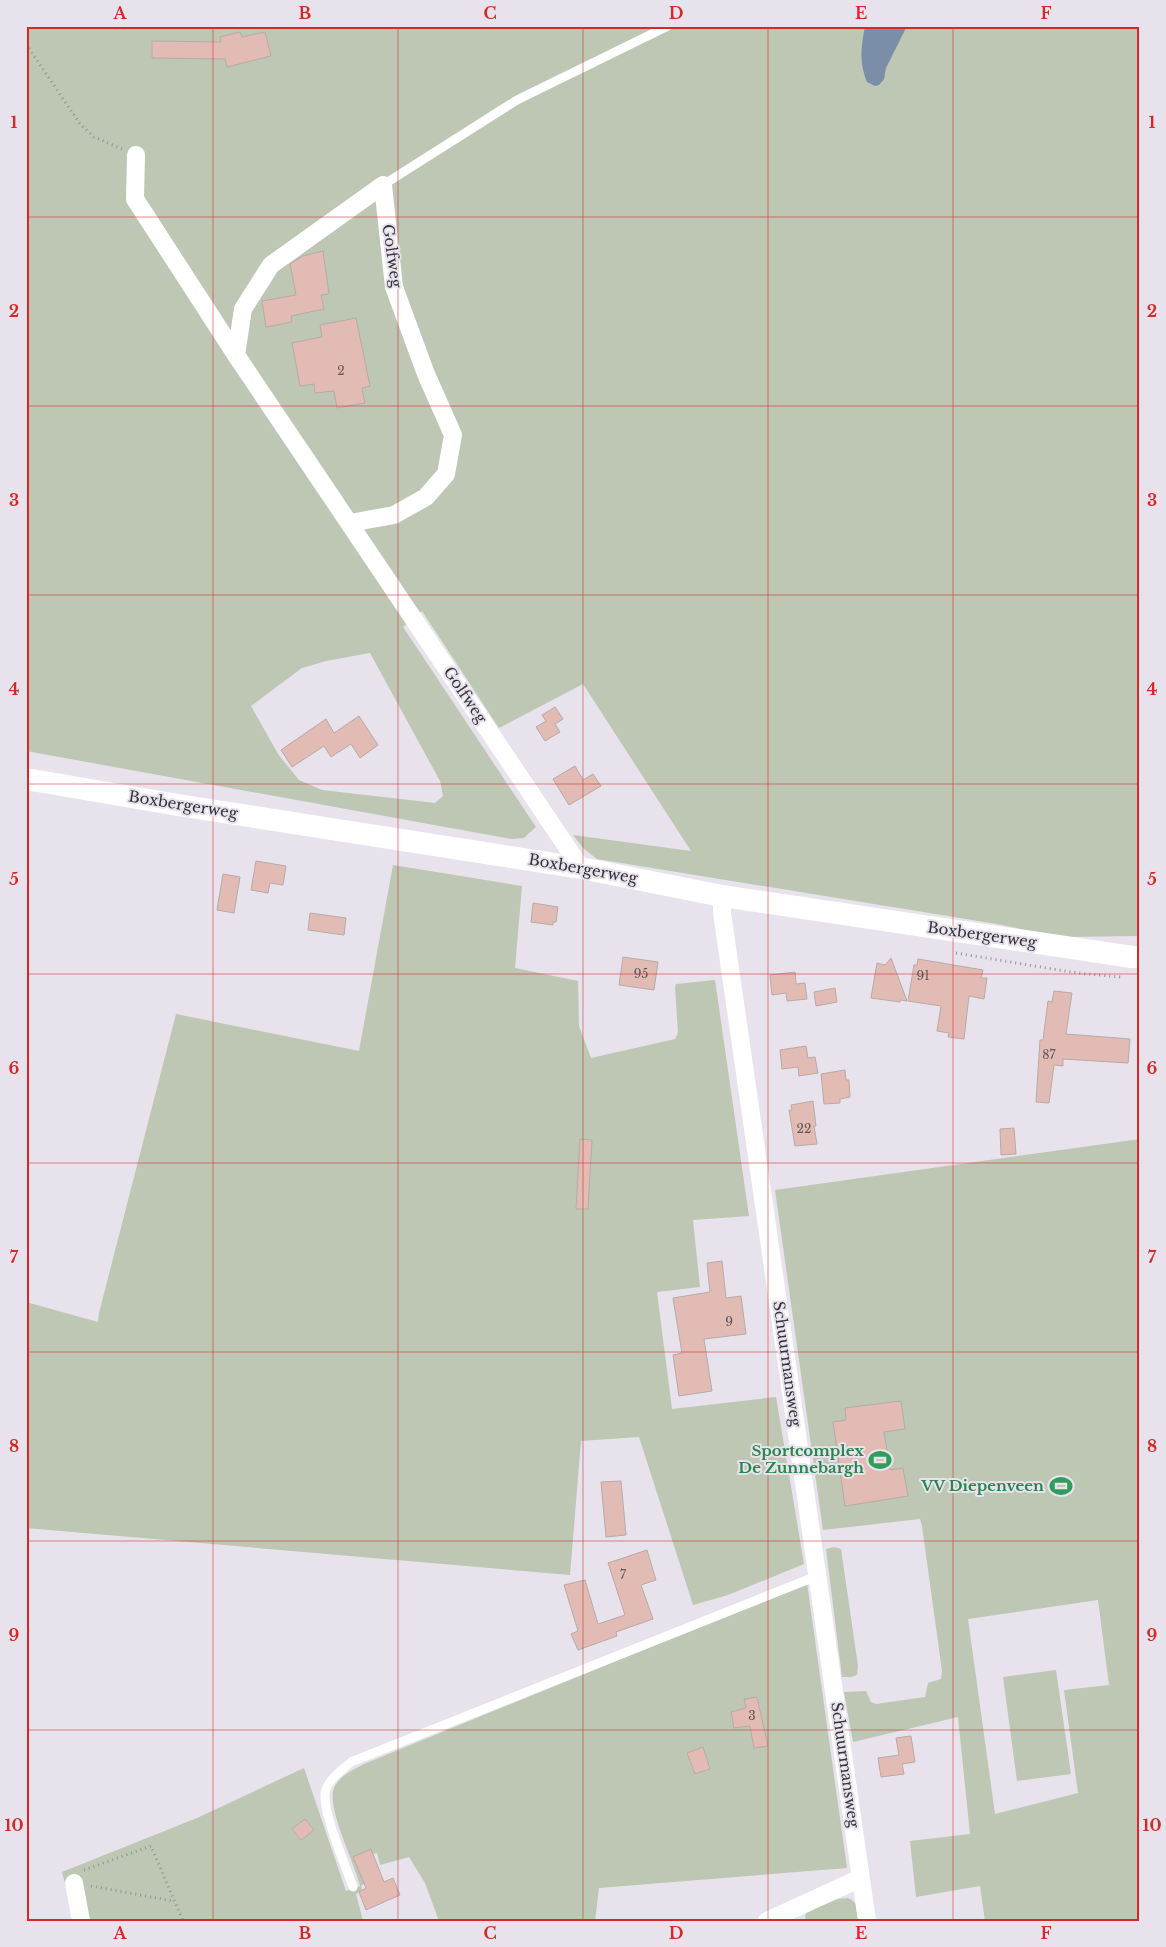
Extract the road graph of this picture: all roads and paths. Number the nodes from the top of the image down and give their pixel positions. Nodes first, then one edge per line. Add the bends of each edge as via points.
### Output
1 (668, 26) edge
2 (26, 44) edge
3 (136, 155) joint
4 (383, 185) junction
5 (236, 354) junction
6 (350, 523) junction
7 (26, 779) edge
8 (581, 868) junction
9 (722, 896) junction
10 (1140, 957) edge
11 (817, 1576) junction
12 (861, 1878) junction
13 (74, 1883) junction
14 (353, 1887) dead end
15 (173, 1900) junction
16 (81, 1921) edge
17 (183, 1921) edge
18 (767, 1921) edge
19 (867, 1921) edge

1 - 4 lane via 517,100
2 - 3 path via 80,124 94,137
3 - 5 street, Golfweg via 135,199
4 - 5 street via 271,265 244,309
4 - 6 street, Golfweg via 394,287 453,435 446,474 426,497 394,515
5 - 6 street, Golfweg
6 - 8 street, Golfweg
7 - 8 street, Boxbergerweg
8 - 9 street, Boxbergerweg
9 - 10 street, Boxbergerweg
9 - 11 street, Schuurmansweg
11 - 12 street, Schuurmansweg
11 - 14 lane via 351,1762 334,1777 324,1792
12 - 18 street
12 - 19 street, Schuurmansweg
13 - 15 path
13 - 15 path via 73,1873 150,1846
13 - 16 street
15 - 17 path

